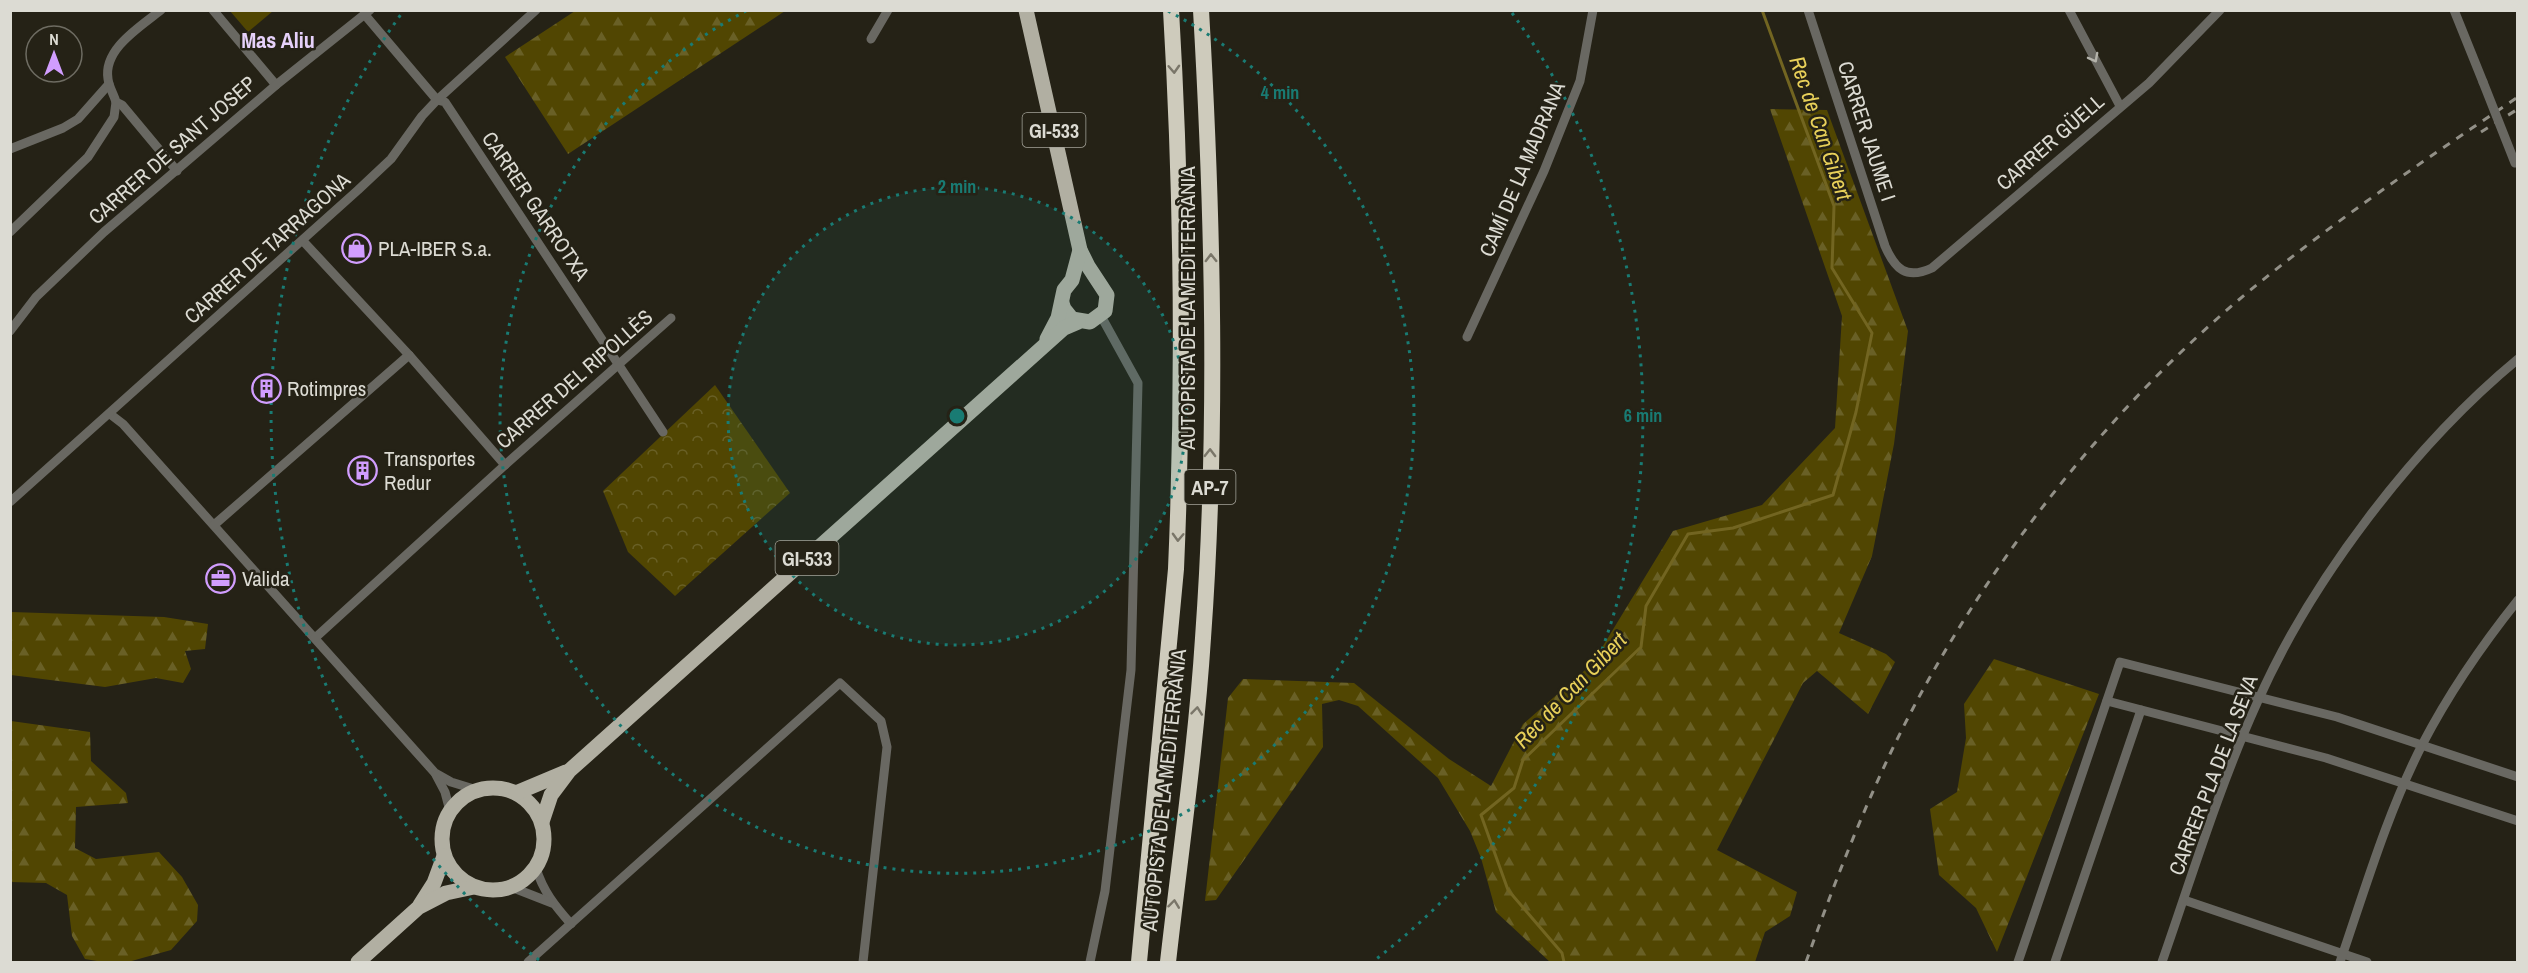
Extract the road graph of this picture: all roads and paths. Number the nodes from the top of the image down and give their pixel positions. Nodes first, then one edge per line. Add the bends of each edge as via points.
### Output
1 (161, 10) edge
2 (213, 10) edge
3 (536, 10) edge
4 (888, 10) edge
5 (1026, 10) edge
6 (1171, 10) edge
7 (1202, 10) edge
8 (1593, 10) edge
9 (1808, 10) edge
10 (2069, 10) edge
11 (2220, 10) edge
12 (2454, 10) edge
13 (368, 13) edge
14 (871, 39) dead end
15 (109, 84) junction
16 (276, 84) junction
17 (437, 100) junction
18 (116, 102) junction
19 (2120, 106) junction
20 (10, 149) edge
21 (2517, 165) edge
22 (177, 171) junction
23 (10, 232) edge
24 (303, 241) junction
25 (1080, 250) junction
26 (1893, 262) joint
27 (1072, 280) junction
28 (1097, 281) junction
29 (1062, 303) junction
30 (1101, 316) junction
31 (671, 318) dead end
32 (1078, 322) junction
33 (10, 331) edge
34 (1467, 337) dead end
35 (1045, 345) junction
36 (410, 355) junction
37 (2517, 359) edge
38 (620, 364) junction
39 (110, 414) junction
40 (663, 432) dead end
41 (505, 465) junction
42 (10, 502) edge
43 (214, 525) junction
44 (2517, 600) edge
45 (315, 638) junction
46 (2259, 697) junction
47 (2107, 701) junction
48 (2141, 710) junction
49 (2243, 735) junction
50 (2422, 745) junction
51 (568, 771) junction
52 (435, 772) junction
53 (2517, 777) edge
54 (2404, 784) junction
55 (477, 790) junction
56 (516, 793) junction
57 (450, 811) junction
58 (2517, 821) edge
59 (542, 822) junction
60 (444, 856) junction
61 (536, 868) junction
62 (474, 887) junction
63 (511, 887) junction
64 (2184, 900) junction
65 (552, 903) junction
66 (419, 907) junction
67 (571, 924) junction
68 (1143, 924) junction
69 (2341, 958) edge
70 (358, 963) edge
71 (528, 963) edge
72 (862, 963) edge
73 (1090, 963) edge
74 (1130, 963) edge
75 (1139, 963) edge
76 (1168, 963) edge
77 (2018, 963) edge
78 (2055, 963) edge
79 (2162, 963) edge
80 (2367, 963) edge

1 - 15 street via 113,51 108,65
2 - 16 street
3 - 17 street, CARRER DE TARRAGONA
4 - 14 street
5 - 25 main road, GI-533
6 -> 68 highway, AUTOPISTA DE LA MEDITERRÀNIA / AP-7 via 1182,300 1179,512
76 -> 7 highway, AUTOPISTA DE LA MEDITERRÀNIA / AP-7 via 1198,702 1210,504 1212,307
8 - 34 street, CAMÍ DE LA MADRANA via 1580,81 1544,171
9 - 26 street, CARRER JAUME I
10 -> 19 street
11 - 19 street, CARRER GÜELL via 2149,83
12 - 21 street, bridge
13 - 16 street, CARRER DE SANT JOSEP
13 - 17 street, CARRER GARROTXA
15 - 18 street
15 - 20 street via 78,119
16 - 22 street, CARRER DE SANT JOSEP
17 - 24 street, CARRER DE TARRAGONA via 391,159
17 - 38 street, CARRER GARROTXA via 445,102
18 - 22 street
18 - 23 street via 114,117 88,157
19 - 26 street, CARRER GÜELL via 1932,268 1911,273
22 - 33 street, CARRER DE SANT JOSEP via 64,268
24 - 36 street
24 - 39 street, CARRER DE TARRAGONA
25 - 27 main road, GI-533
25 - 28 main road, GI-533
27 - 28 main road via 1085,277
27 - 29 main road, GI-533 via 1064,290
28 - 30 main road, GI-533 via 1107,295 1107,306
29 - 32 main road via 1067,315
29 - 35 main road, GI-533
30 - 32 main road, GI-533 via 1090,322
30 - 73 street via 1138,383 1131,670 1105,891
31 - 38 street, CARRER DEL RIPOLLÈS
32 - 35 main road, GI-533 via 1064,328
35 - 51 main road, GI-533
36 - 41 street
36 - 43 street
37 - 46 street, CARRER PLA DE LA SEVA via 2427,448 2347,547
38 - 40 street, CARRER GARROTXA
38 - 41 street, CARRER DEL RIPOLLÈS
39 - 42 street, CARRER DE TARRAGONA
39 - 43 street
41 - 45 street, CARRER DEL RIPOLLÈS
43 - 45 street
44 - 50 street via 2464,672
45 - 52 street
46 - 47 street via 2120,662
46 - 49 street, CARRER PLA DE LA SEVA
46 - 50 street
47 - 48 street
47 - 77 street
48 - 49 street
48 - 78 street
49 - 54 street
49 - 64 street, CARRER PLA DE LA SEVA
50 - 53 street
50 - 54 street
51 - 56 main road, GI-533
51 - 59 main road, GI-533 via 551,795
52 - 55 street via 451,783
52 - 57 street
54 - 58 street
54 - 69 street
55 - 56 main road, GI-533 via 504,789
55 - 57 main road
56 - 59 main road
57 - 60 main road via 442,833
59 - 61 main road, GI-533 via 545,842
60 - 62 main road via 456,874
60 - 66 main road
61 - 63 main road
61 - 65 street
62 - 63 main road via 488,891
62 - 66 main road via 446,893
63 - 65 street
64 - 69 street
64 - 79 street, CARRER PLA DE LA SEVA
65 - 67 street
66 - 70 main road
67 - 71 street
67 - 72 street via 840,683 880,721 887,747
68 - 74 highway
68 - 75 highway, AUTOPISTA DE LA MEDITERRÀNIA / AP-7
69 - 80 street

